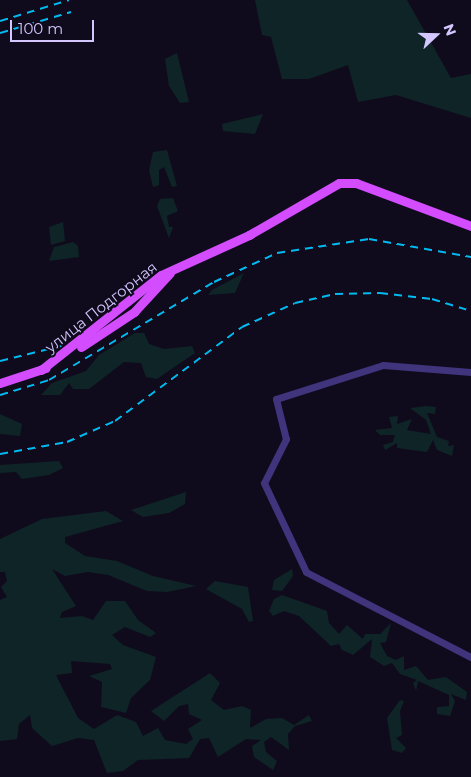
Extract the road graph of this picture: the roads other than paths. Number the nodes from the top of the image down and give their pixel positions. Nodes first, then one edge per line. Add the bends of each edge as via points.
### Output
1 (471, 226) edge
2 (471, 372) edge
3 (0, 383) edge
4 (471, 658) edge

1 - 3 main road, улица Подгорная via 347,181 250,235 178,266 41,370
2 - 4 street via 383,365 320,388 276,399 286,439 264,482 302,567

